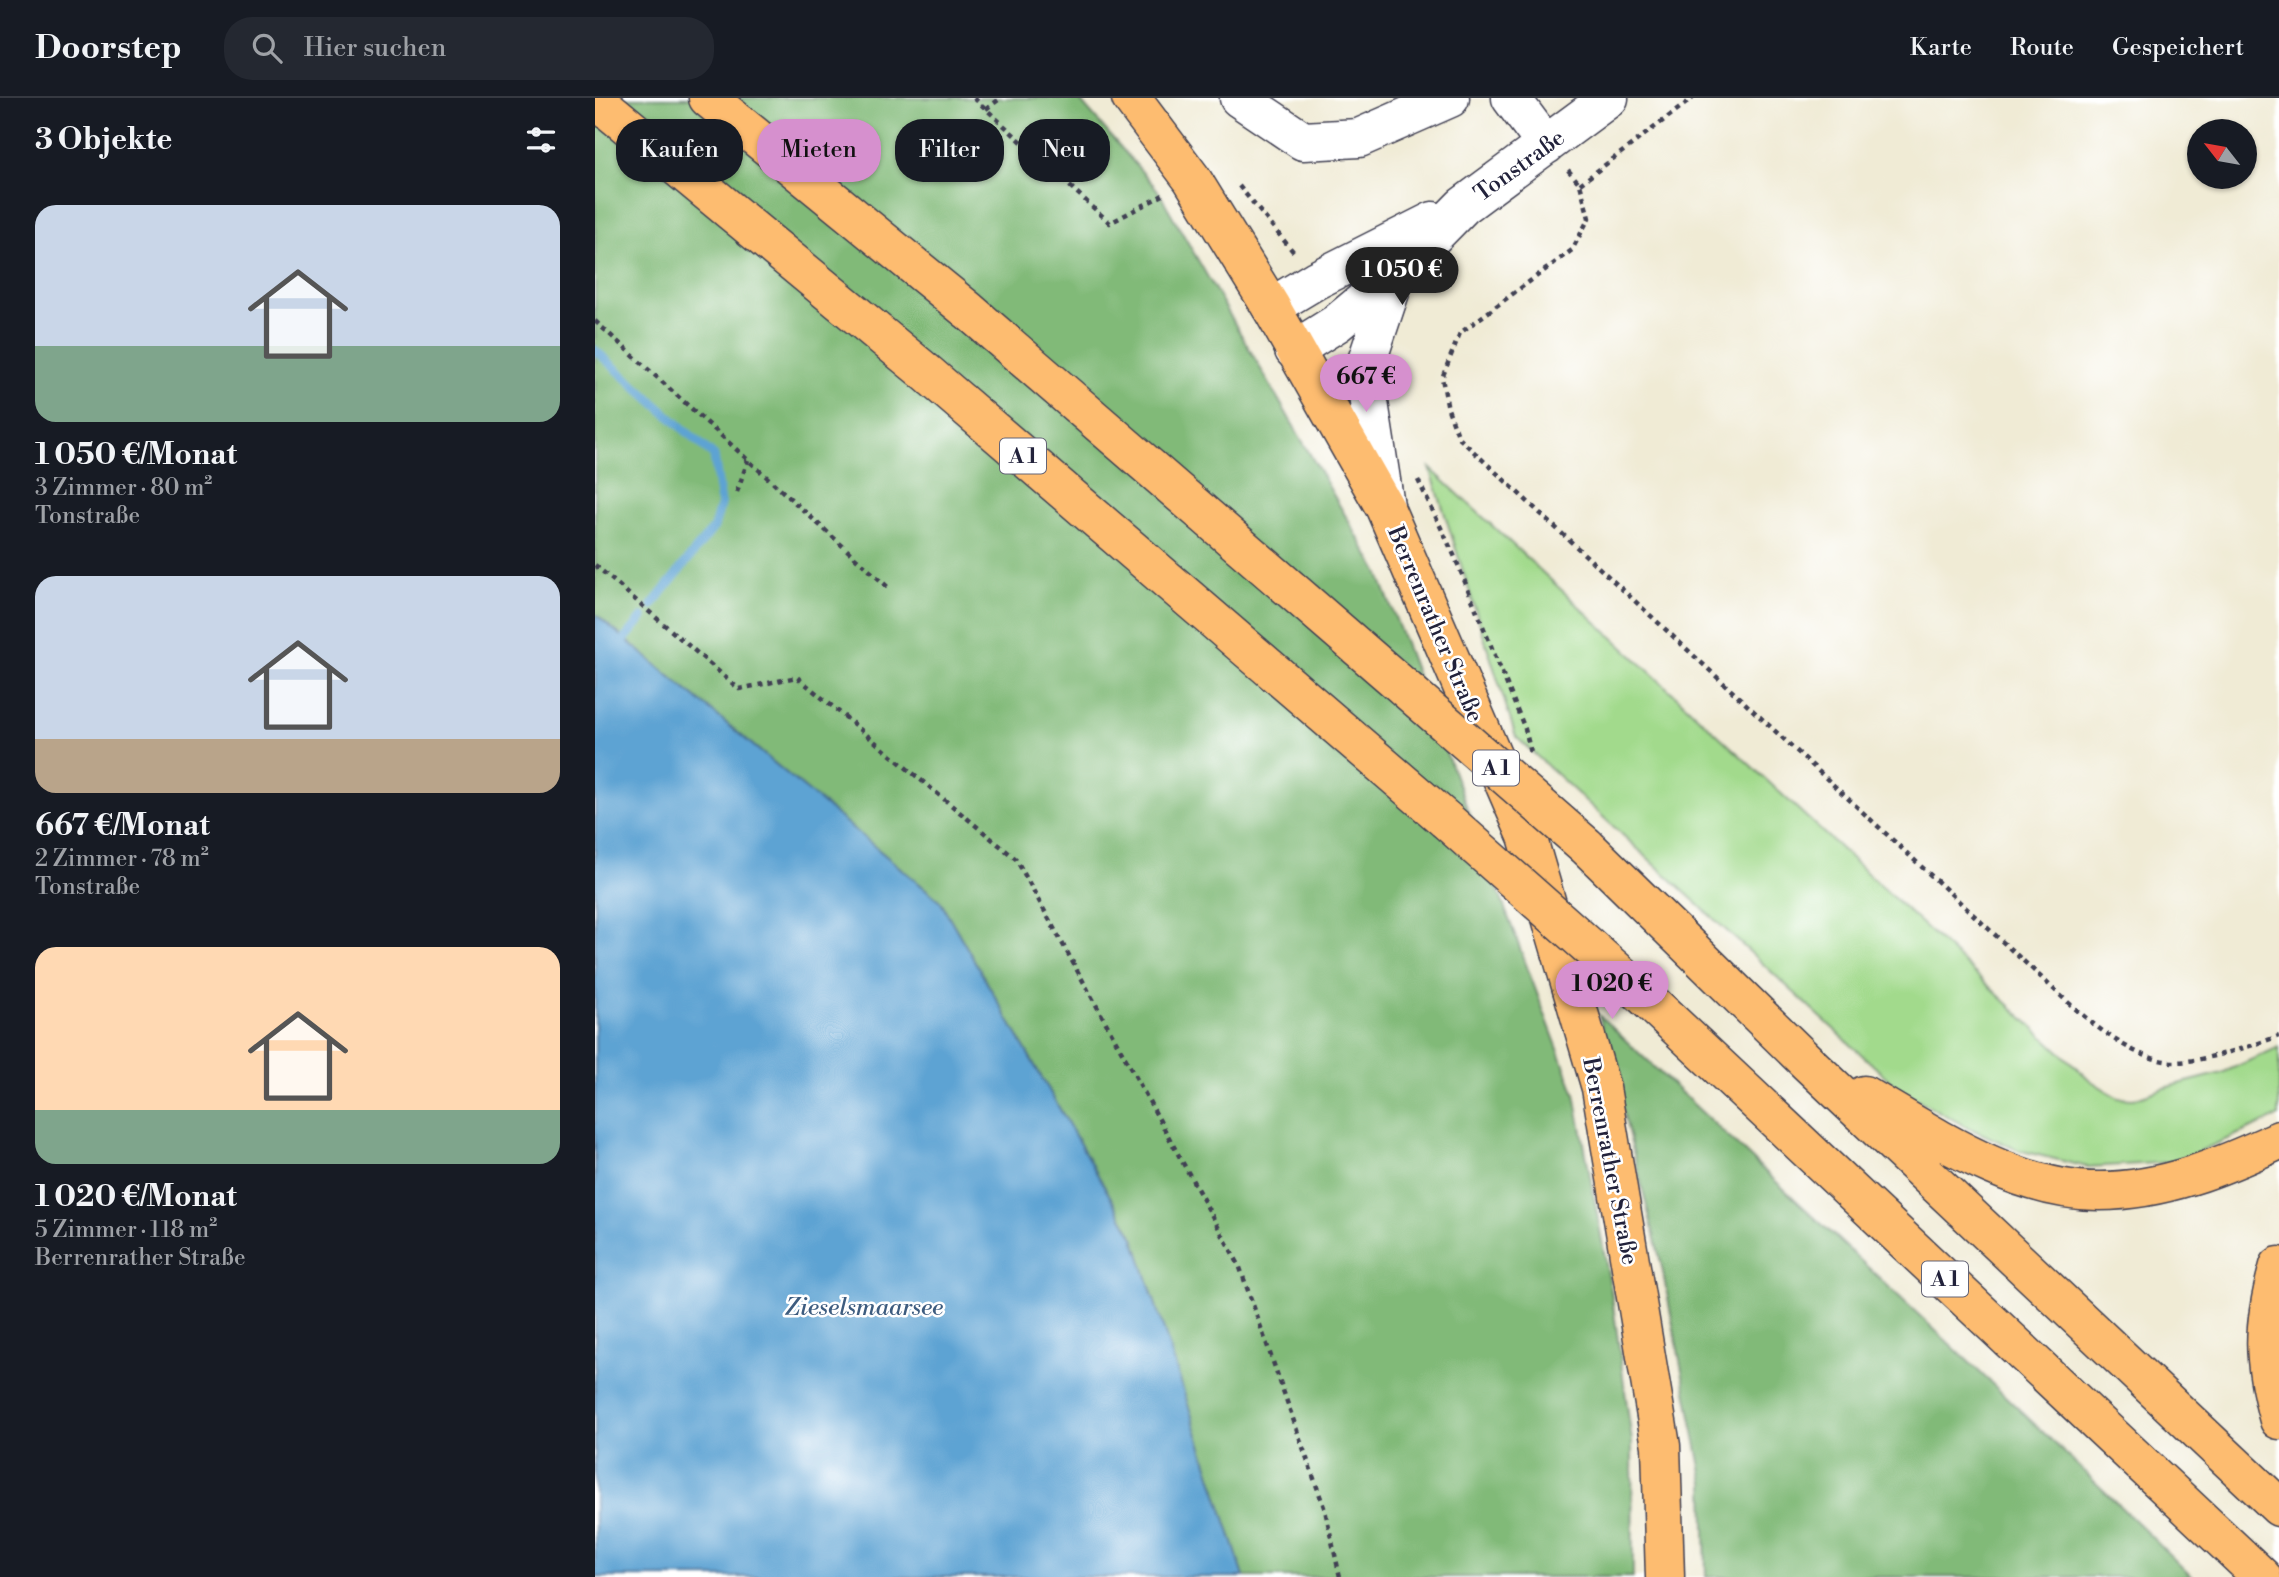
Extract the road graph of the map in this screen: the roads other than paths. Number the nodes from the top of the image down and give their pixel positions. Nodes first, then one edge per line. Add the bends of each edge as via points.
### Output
1 (708, 98) edge
2 (1131, 98) edge
3 (1240, 98) edge
4 (1450, 98) edge
5 (1511, 98) edge
6 (1609, 98) edge
7 (595, 99) edge
8 (1546, 145) junction
9 (1463, 206) junction
10 (1396, 274) junction
11 (1271, 307) junction
12 (1294, 350) junction
13 (1385, 508) junction
14 (1808, 1063) junction
15 (2279, 1139) edge
16 (2279, 1266) edge
17 (2279, 1420) edge
18 (2279, 1507) edge
19 (1665, 1577) edge
20 (2263, 1577) edge

1 - 14 main road, A 1, bridge via 969,311 1586,846
2 - 11 main road, Berrenrather Straße via 1192,178
3 - 4 street via 1303,141 1359,138
5 - 8 street
6 - 8 street, Tonstraße
7 - 20 main road, A 1, bridge via 928,374 1628,981
8 - 9 street, Tonstraße
9 - 10 street, Tonstraße
9 - 11 street, Tonstraße
10 - 12 street, Tonstraße via 1338,323
10 - 13 street, Tonstraße via 1364,370
11 - 12 main road, Berrenrather Straße
12 - 13 main road, Berrenrather Straße
13 - 19 main road, Berrenrather Straße via 1527,836 1601,1088 1661,1446
14 - 15 main road via 1978,1160 2061,1187 2099,1191 2187,1177
14 - 18 main road, A 1
16 - 17 main road via 2265,1339 2268,1379

